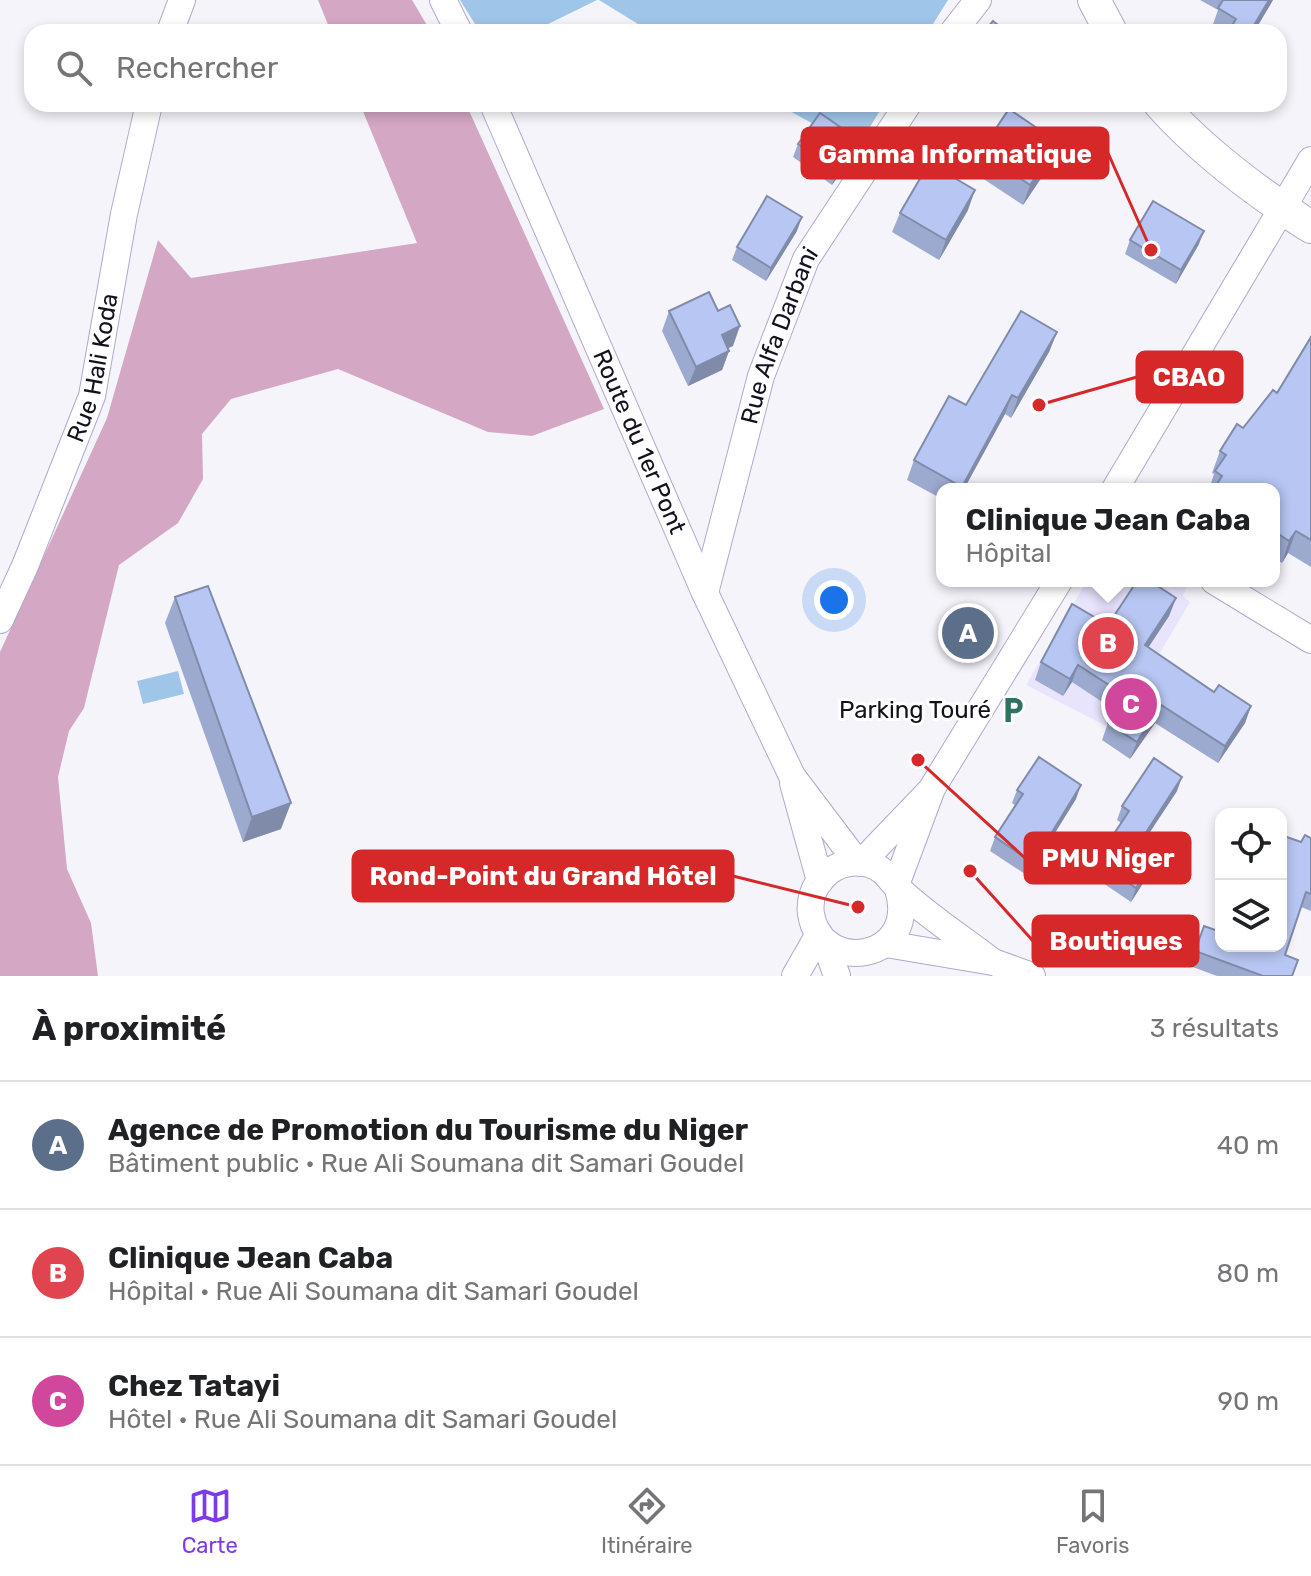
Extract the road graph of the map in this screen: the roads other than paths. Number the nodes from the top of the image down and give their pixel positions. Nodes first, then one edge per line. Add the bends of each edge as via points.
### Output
1 (182, 0) edge
2 (443, 0) edge
3 (978, 0) edge
4 (1094, 0) edge
5 (173, 24) edge
6 (455, 24) edge
7 (959, 24) edge
8 (1107, 24) edge
9 (147, 112) edge
10 (496, 112) edge
11 (903, 112) edge
12 (1168, 112) edge
13 (1311, 160) edge
14 (1281, 208) junction
15 (1311, 227) edge
16 (1119, 483) edge
17 (1055, 587) edge
18 (1224, 587) edge
19 (705, 593) junction
20 (0, 620) edge
21 (1311, 640) edge
22 (792, 776) junction
23 (931, 790) junction
24 (859, 862) junction
25 (820, 881) junction
26 (897, 887) junction
27 (822, 938) junction
28 (884, 946) junction
29 (993, 962) junction
30 (795, 976) edge
31 (837, 976) edge
32 (877, 976) edge
33 (1032, 976) edge

1 - 5 street
2 - 6 street
3 - 7 street
4 - 8 main road
9 - 20 street, Rue Hali Koda via 92,396
10 - 19 street, Route du 1er Pont
11 - 19 street, Rue Alfa Darbani via 806,259 761,376
12 - 14 main road
13 - 14 street
14 - 15 main road
14 - 16 street
17 - 23 street
18 - 21 street
19 - 22 street, Route du 1er Pont
22 - 24 street, Route du 1er Pont
22 - 25 street, Route du 1er Pont
23 - 24 street
23 - 26 street
24 - 25 street via 836,867
24 - 26 street via 881,869
25 - 27 street via 810,908
26 - 28 street via 902,919
26 - 29 street
27 - 28 street via 853,954
27 - 30 street
27 - 31 street
28 - 29 street
28 - 32 street
29 - 33 street

